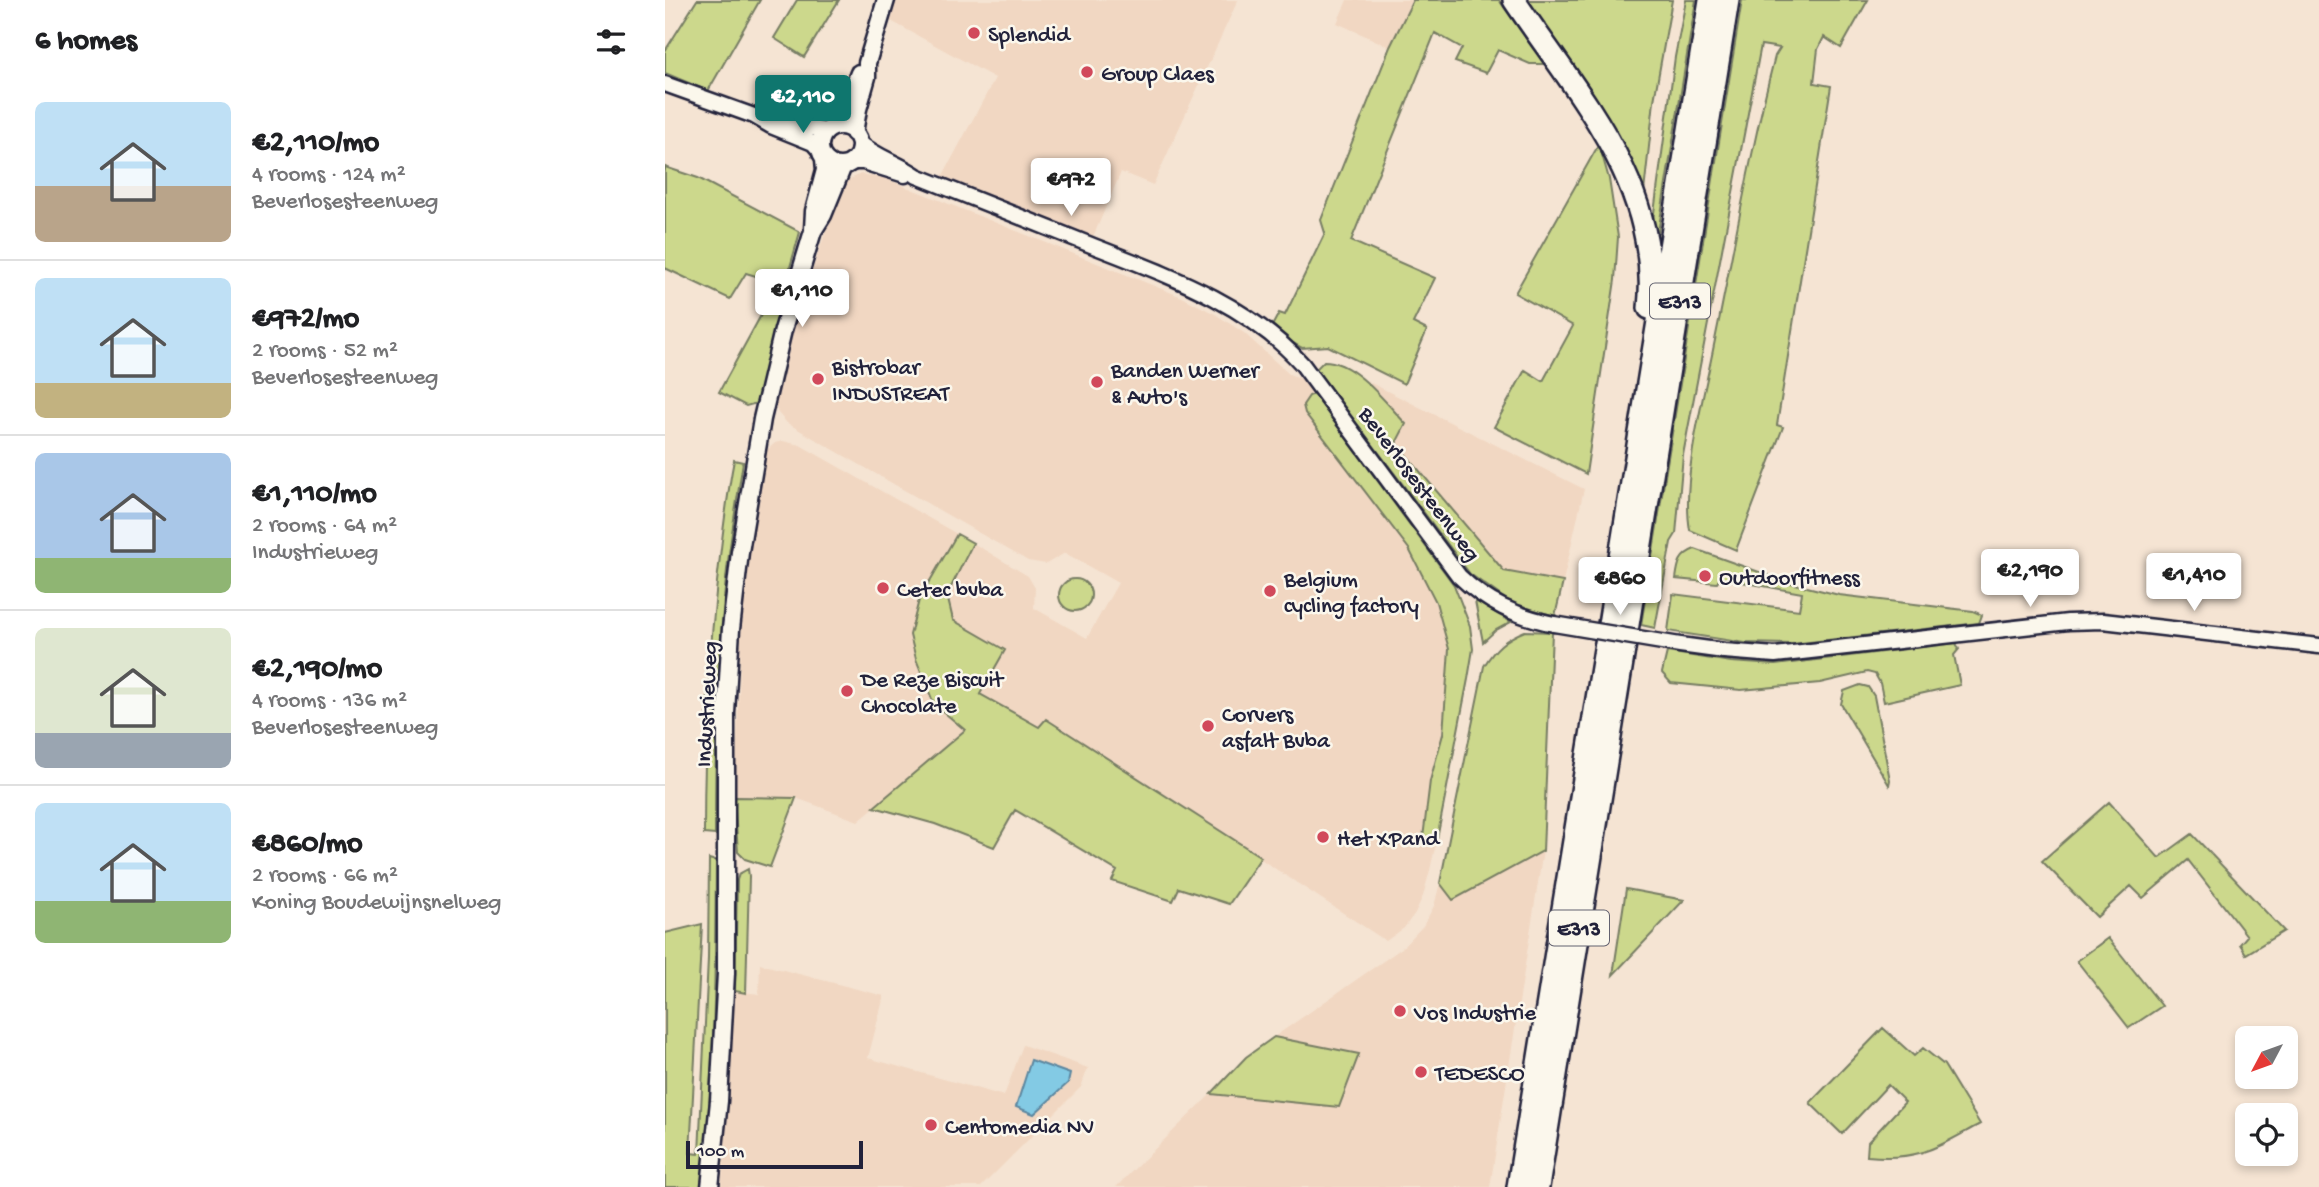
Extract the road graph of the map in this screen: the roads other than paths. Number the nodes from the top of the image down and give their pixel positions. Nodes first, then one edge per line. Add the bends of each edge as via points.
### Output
1 (886, 0) edge
2 (1514, 0) edge
3 (1710, 0) edge
4 (1728, 0) edge
5 (867, 63) junction
6 (665, 84) edge
7 (754, 116) junction
8 (831, 129) junction
9 (857, 138) junction
10 (822, 155) junction
11 (848, 164) junction
12 (917, 176) junction
13 (813, 231) junction
14 (1654, 340) junction
15 (2319, 646) edge
16 (710, 1187) edge
17 (1518, 1187) edge
18 (1538, 1187) edge

1 - 5 main road, Industrieweg
2 - 14 highway via 1607,135 1626,172 1646,241 1647,320
3 - 14 highway, E313
4 - 18 highway, E313
5 - 8 main road, Industrieweg
5 - 9 main road, Industrieweg
6 - 7 street
7 - 8 street
7 - 10 street via 813,143
8 - 9 main road via 849,129
8 - 10 main road, Industrieweg via 820,140
9 - 11 main road, Industrieweg via 859,153
9 - 12 street, Beverlosesteenweg via 868,150
10 - 11 main road via 832,165
10 - 13 main road, Industrieweg via 825,170
11 - 12 street, Beverlosesteenweg
11 - 13 main road, Industrieweg
12 - 15 street, Beverlosesteenweg, bridge via 1176,279 1241,313 1302,364 1459,576 1500,607 1527,618 1680,645 1775,655 2103,621
13 - 16 main road, Industrieweg via 762,419 731,629 725,769 726,973
14 - 17 highway, E313

